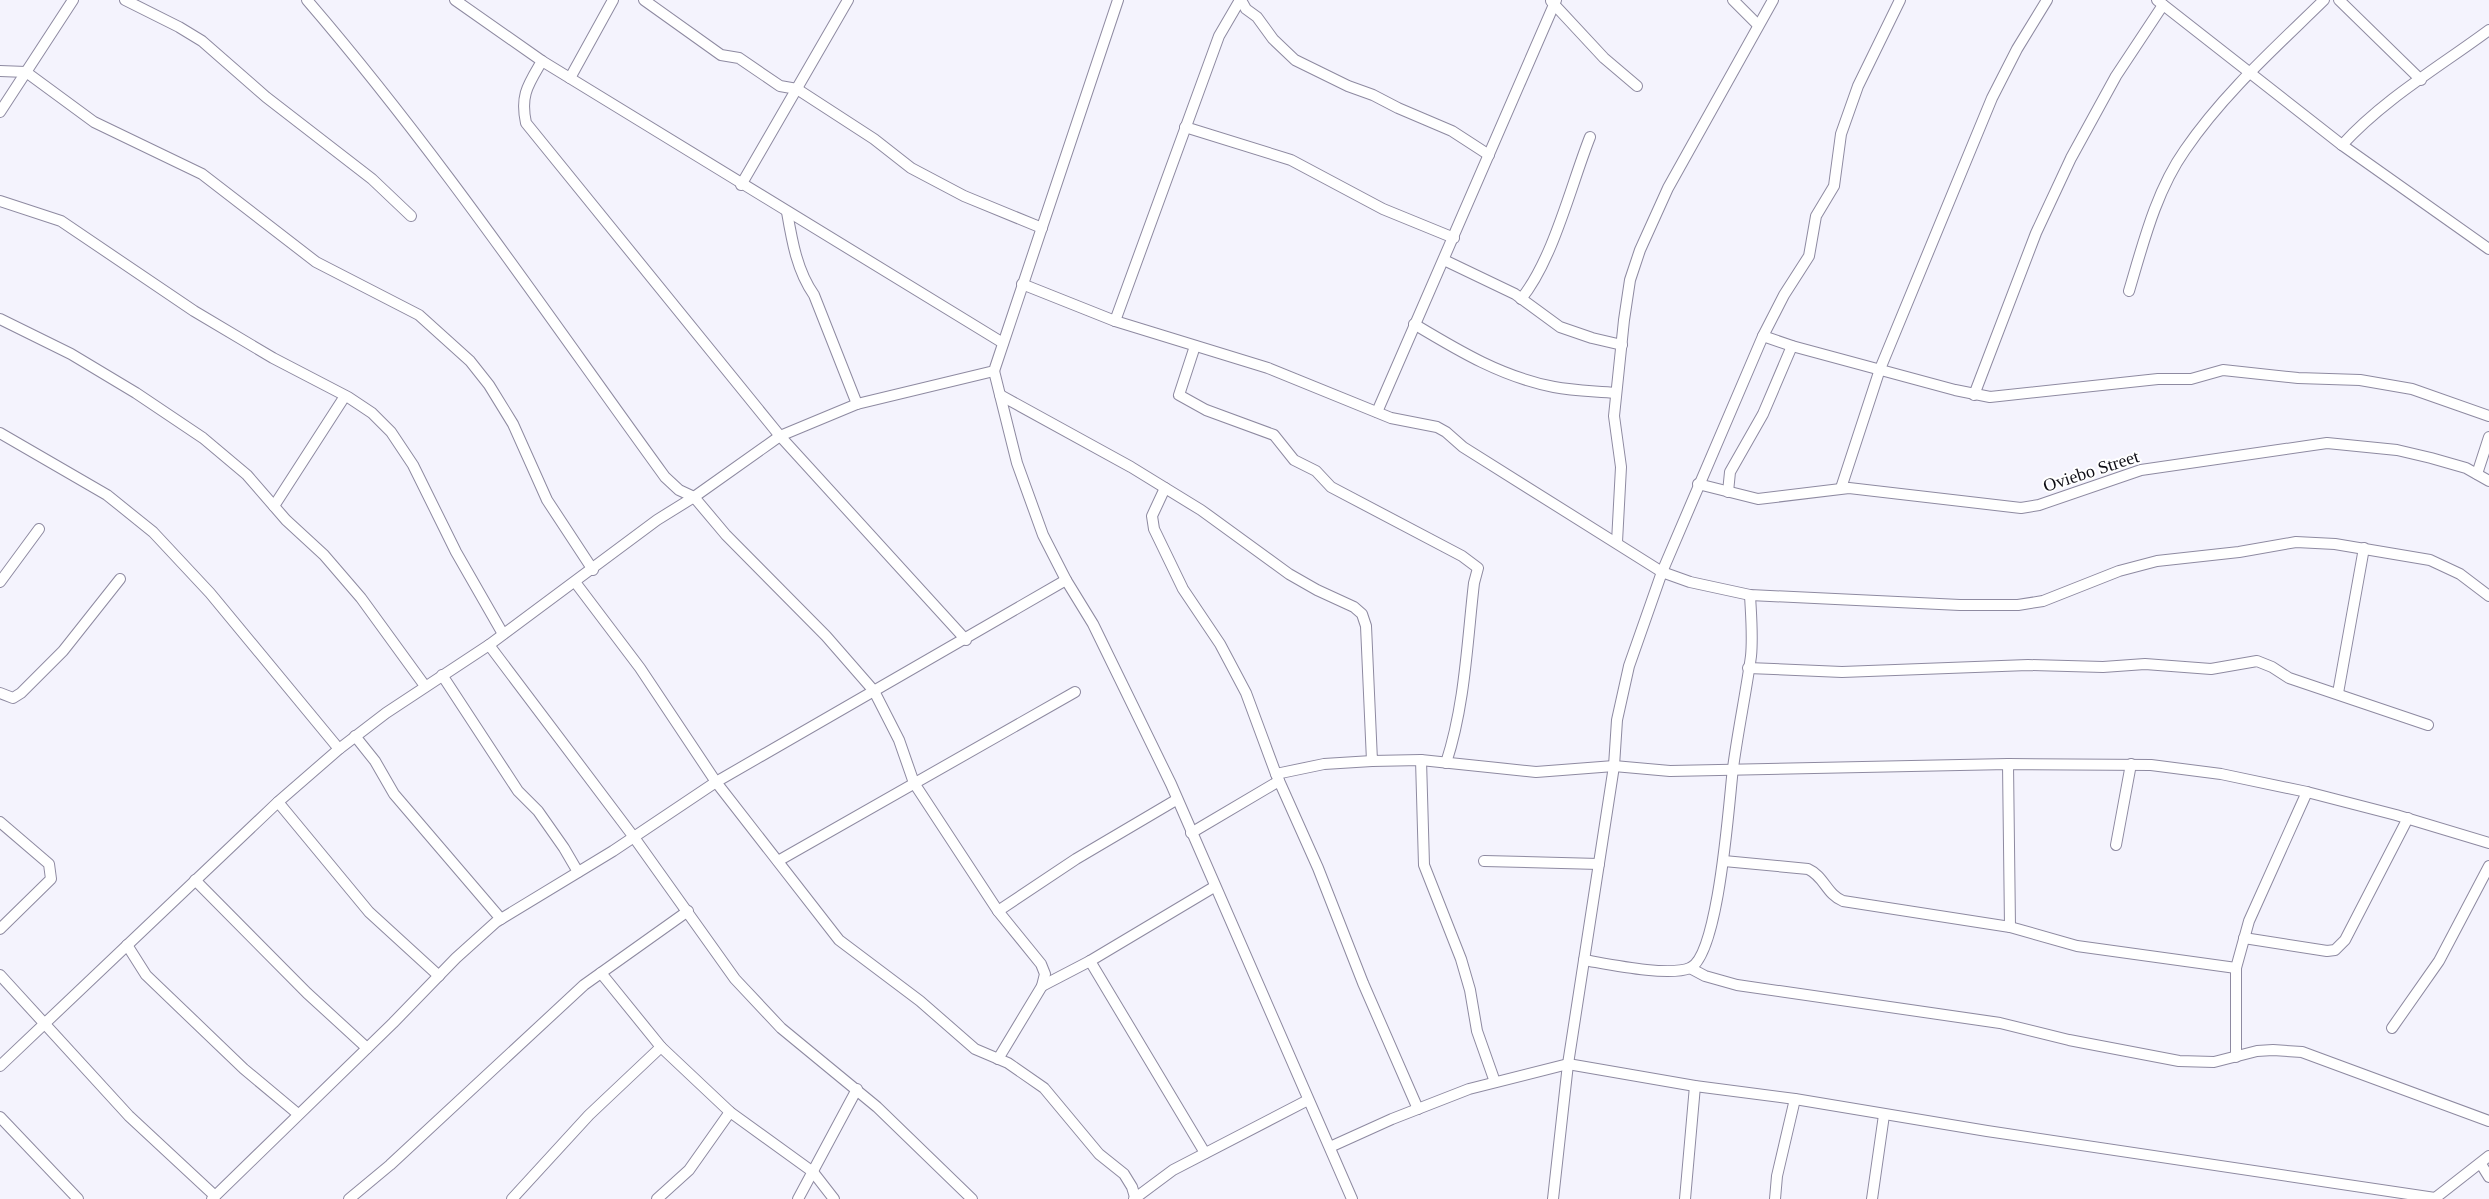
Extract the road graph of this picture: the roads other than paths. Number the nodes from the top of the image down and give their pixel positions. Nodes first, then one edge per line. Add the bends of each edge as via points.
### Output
1 (73, 0) edge
2 (125, 0) edge
3 (307, 0) edge
4 (455, 0) edge
5 (613, 0) edge
6 (644, 0) edge
7 (848, 0) edge
8 (1118, 0) edge
9 (1240, 0) edge
10 (1733, 0) edge
11 (1773, 0) edge
12 (1900, 0) edge
13 (2047, 0) edge
14 (2324, 0) edge
15 (2339, 0) edge
16 (1553, 1) edge
17 (2160, 2) edge
18 (1758, 25) junction
19 (2489, 30) edge
20 (542, 61) junction
21 (0, 71) edge
22 (26, 72) junction
23 (2249, 72) junction
24 (570, 78) junction
25 (2421, 80) junction
26 (1637, 86) dead end
27 (797, 90) junction
28 (0, 112) edge
29 (1185, 126) junction
30 (1590, 137) dead end
31 (2342, 145) junction
32 (1489, 155) junction
33 (741, 185) junction
34 (0, 201) edge
35 (787, 212) junction
36 (411, 216) dead end
37 (1042, 228) junction
38 (1454, 238) junction
39 (2489, 249) edge
40 (1444, 260) junction
41 (1022, 284) junction
42 (2129, 291) dead end
43 (1521, 299) junction
44 (0, 319) edge
45 (1115, 321) junction
46 (1414, 324) junction
47 (1764, 336) junction
48 (1003, 343) junction
49 (1622, 344) junction
50 (1195, 346) junction
51 (1792, 346) junction
52 (1880, 368) junction
53 (994, 371) junction
54 (1616, 393) junction
55 (1000, 395) junction
56 (1974, 395) junction
57 (345, 396) junction
58 (858, 404) junction
59 (1377, 412) junction
60 (2489, 416) edge
61 (0, 433) edge
62 (780, 436) junction
63 (2489, 437) edge
64 (2477, 474) junction
65 (2489, 481) edge
66 (1698, 484) junction
67 (1165, 488) junction
68 (1841, 488) junction
69 (1728, 492) junction
70 (694, 498) junction
71 (274, 506) junction
72 (40, 529) dead end
73 (1617, 542) junction
74 (2364, 548) junction
75 (592, 570) junction
76 (1662, 572) junction
77 (120, 579) dead end
78 (1066, 580) junction
79 (0, 582) edge
80 (575, 582) junction
81 (1750, 595) junction
82 (2489, 596) edge
83 (503, 634) junction
84 (966, 640) junction
85 (489, 645) junction
86 (1748, 668) junction
87 (442, 676) junction
88 (425, 686) junction
89 (874, 691) junction
90 (1075, 692) dead end
91 (0, 693) edge
92 (2338, 693) junction
93 (2428, 725) dead end
94 (355, 736) junction
95 (339, 749) junction
96 (1421, 760) junction
97 (1372, 761) junction
98 (1446, 763) junction
99 (2008, 764) junction
100 (2131, 764) junction
101 (1614, 766) junction
102 (1733, 769) junction
103 (1277, 777) junction
104 (716, 782) junction
105 (914, 783) junction
106 (2307, 792) junction
107 (1176, 800) junction
108 (278, 802) junction
109 (2408, 818) junction
110 (0, 822) edge
111 (1191, 833) junction
112 (633, 836) junction
113 (2489, 843) edge
114 (2116, 845) dead end
115 (778, 861) junction
116 (1484, 861) dead end
117 (1724, 861) junction
118 (1599, 864) junction
119 (2489, 866) edge
120 (578, 872) junction
121 (195, 880) junction
122 (1214, 886) junction
123 (688, 911) junction
124 (998, 911) junction
125 (501, 919) junction
126 (2010, 927) junction
127 (0, 929) edge
128 (2244, 938) junction
129 (127, 945) junction
130 (1584, 960) junction
131 (1090, 961) junction
132 (1690, 968) junction
133 (2236, 968) junction
134 (601, 973) junction
135 (0, 975) edge
136 (439, 976) junction
137 (1042, 986) junction
138 (45, 1024) junction
139 (2392, 1028) dead end
140 (367, 1048) junction
141 (661, 1048) junction
142 (2236, 1057) junction
143 (998, 1059) junction
144 (1568, 1064) junction
145 (0, 1066) edge
146 (1495, 1082) junction
147 (1695, 1086) junction
148 (856, 1089) junction
149 (1795, 1099) junction
150 (1308, 1100) junction
151 (1418, 1108) junction
152 (730, 1112) junction
153 (298, 1114) junction
154 (1884, 1115) junction
155 (0, 1117) edge
156 (2489, 1121) edge
157 (1330, 1147) junction
158 (1205, 1153) junction
159 (2489, 1156) edge
160 (2481, 1164) junction
161 (814, 1172) junction
162 (2489, 1177) edge
163 (213, 1198) edge
164 (1134, 1198) edge
165 (2434, 1198) edge
166 (78, 1199) edge
167 (349, 1199) edge
168 (512, 1199) edge
169 (657, 1199) edge
170 (798, 1199) edge
171 (834, 1199) edge
172 (972, 1199) edge
173 (1352, 1199) edge
174 (1553, 1199) edge
175 (1685, 1199) edge
176 (1774, 1199) edge
177 (1872, 1199) edge

1 - 22 street
2 - 36 street via 202,41 266,97 372,179
3 - 70 street via 390,99 665,477
4 - 20 street
5 - 24 street
6 - 27 street via 721,55 739,58 780,86
7 - 27 street
8 - 37 street
9 - 29 street via 1218,36
9 - 32 street via 1295,60 1452,131
10 - 18 street
11 - 18 street
12 - 47 street via 1858,86 1841,134 1834,186 1816,216 1809,256 1784,295
13 - 52 street via 1992,98
14 - 23 street
15 - 25 street
16 - 26 street via 1604,58
16 - 32 street
17 - 23 street
17 - 56 street via 2071,158 2036,233
18 - 49 street via 1668,188 1640,250 1630,280
19 - 25 street
20 - 24 street
20 - 62 street via 527,87 522,106 526,123
21 - 22 street
22 - 28 street
22 - 75 street via 94,122 202,174 316,262 419,315 470,361 489,385 513,424 547,500
23 - 31 street
23 - 42 street via 2184,150 2173,170 2147,232
24 - 33 street
25 - 31 street via 2366,119
27 - 33 street
27 - 37 street via 936,183
29 - 38 street via 1291,160 1383,209
29 - 45 street
30 - 43 street via 1545,258 1533,284
31 - 39 street
32 - 38 street
33 - 35 street
34 - 57 street via 61,221 194,311
35 - 48 street
35 - 58 street via 805,282 814,295
37 - 41 street
38 - 40 street
40 - 43 street
40 - 46 street
41 - 45 street
41 - 48 street
43 - 49 street via 1560,327
44 - 71 street via 71,354 203,438 247,475
45 - 50 street
46 - 54 street via 1487,366 1516,377 1555,388
46 - 59 street
47 - 51 street
47 - 66 street
48 - 53 street
49 - 54 street
50 - 59 street via 1268,368
50 - 98 street via 1179,395 1206,410 1274,435 1294,460 1316,471 1331,487 1462,556 1478,568 1455,736
51 - 52 street
51 - 69 street via 1763,414 1730,472
52 - 56 street
52 - 68 street
53 - 55 street
53 - 58 street
54 - 73 street via 1614,416 1621,467
55 - 67 street
55 - 78 street via 1017,463 1043,535
56 - 60 street via 1990,397 2158,379 2191,379 2223,370 2298,378 2360,380 2412,389
57 - 71 street
57 - 83 street via 372,413 391,432
58 - 62 street
59 - 73 street via 1437,427 1463,447
61 - 95 street via 108,495 153,532 210,593
62 - 70 street
62 - 84 street
63 - 64 street
64 - 65 street, Oviebo Street
64 - 68 street, Oviebo Street via 2466,468 2398,450 2327,442 2141,470 2038,506 2021,508
66 - 69 street, Oviebo Street
66 - 76 street
67 - 97 street via 1289,574 1362,614 1366,626
67 - 103 street via 1152,516 1154,529 1183,589 1220,644 1246,693
68 - 69 street, Oviebo Street via 1758,499
70 - 75 street via 657,520
70 - 89 street
71 - 88 street via 361,598
72 - 79 street
73 - 76 street
74 - 81 street via 2296,542 2157,561 2119,571 2043,601 2018,605
74 - 82 street via 2430,560 2460,574
74 - 92 street
75 - 80 street
76 - 81 street via 1690,582
76 - 101 street via 1629,666 1618,720
77 - 91 street via 62,651 21,694 13,698
78 - 84 street
78 - 107 street via 1093,624
80 - 83 street
80 - 104 street via 640,668
81 - 86 street
83 - 85 street
84 - 89 street
85 - 87 street
85 - 112 street
86 - 92 street via 1842,672 2145,664 2211,669 2257,661 2289,678
86 - 102 street
87 - 88 street
87 - 120 street via 518,791 538,811
88 - 94 street
89 - 104 street
89 - 105 street via 899,740
90 - 105 street
92 - 93 street
94 - 95 street
94 - 125 street via 375,761 394,794
95 - 108 street
96 - 97 street
96 - 98 street
96 - 146 street via 1424,864 1461,959 1478,1031
97 - 103 street via 1324,764
98 - 101 street via 1536,772
99 - 100 street
99 - 102 street
99 - 126 street
100 - 106 street via 2221,774
100 - 114 street
101 - 102 street via 1670,771
101 - 118 street
102 - 117 street
103 - 111 street
103 - 151 street
104 - 112 street
104 - 115 street
105 - 115 street
105 - 124 street
106 - 109 street
106 - 128 street
107 - 111 street
107 - 124 street via 1076,859
108 - 121 street
108 - 136 street via 369,912
109 - 113 street
109 - 128 street via 2345,940 2335,950
110 - 127 street via 49,864 52,872 51,879
111 - 122 street
112 - 120 street
112 - 123 street
115 - 143 street via 839,940 920,1001 975,1049
116 - 118 street
117 - 126 street via 1808,869 1816,872 1836,898 1844,901
117 - 132 street via 1709,936 1701,955
118 - 130 street
119 - 139 street via 2438,961
120 - 125 street
121 - 129 street
121 - 140 street via 307,993
122 - 131 street
122 - 150 street
123 - 134 street
123 - 148 street via 735,979 781,1028
124 - 137 street via 1041,964 1045,974
125 - 136 street
126 - 133 street via 2077,946
128 - 133 street
129 - 138 street
129 - 153 street via 146,975 158,987 244,1069
130 - 132 street via 1635,968
130 - 144 street
131 - 137 street
131 - 158 street
132 - 142 street via 1737,985 2000,1023 2179,1061 2214,1062
133 - 142 street
134 - 141 street
134 - 167 street via 584,985 390,1166
135 - 138 street
136 - 140 street
137 - 143 street
138 - 145 street
138 - 163 street via 129,1116
140 - 153 street
141 - 152 street
141 - 168 street via 589,1115
142 - 156 street via 2257,1051 2302,1052
143 - 164 street via 1044,1088 1099,1154 1124,1174
144 - 146 street
144 - 147 street
144 - 174 street
146 - 151 street via 1469,1088
147 - 149 street
147 - 175 street
148 - 161 street
148 - 172 street
149 - 154 street
149 - 176 street
150 - 157 street
150 - 158 street
151 - 157 street
152 - 161 street
152 - 169 street via 689,1170
153 - 163 street
154 - 165 street
154 - 177 street
155 - 166 street
157 - 173 street
158 - 164 street via 1173,1170
159 - 160 street
160 - 162 street
160 - 165 street
161 - 170 street
161 - 171 street

